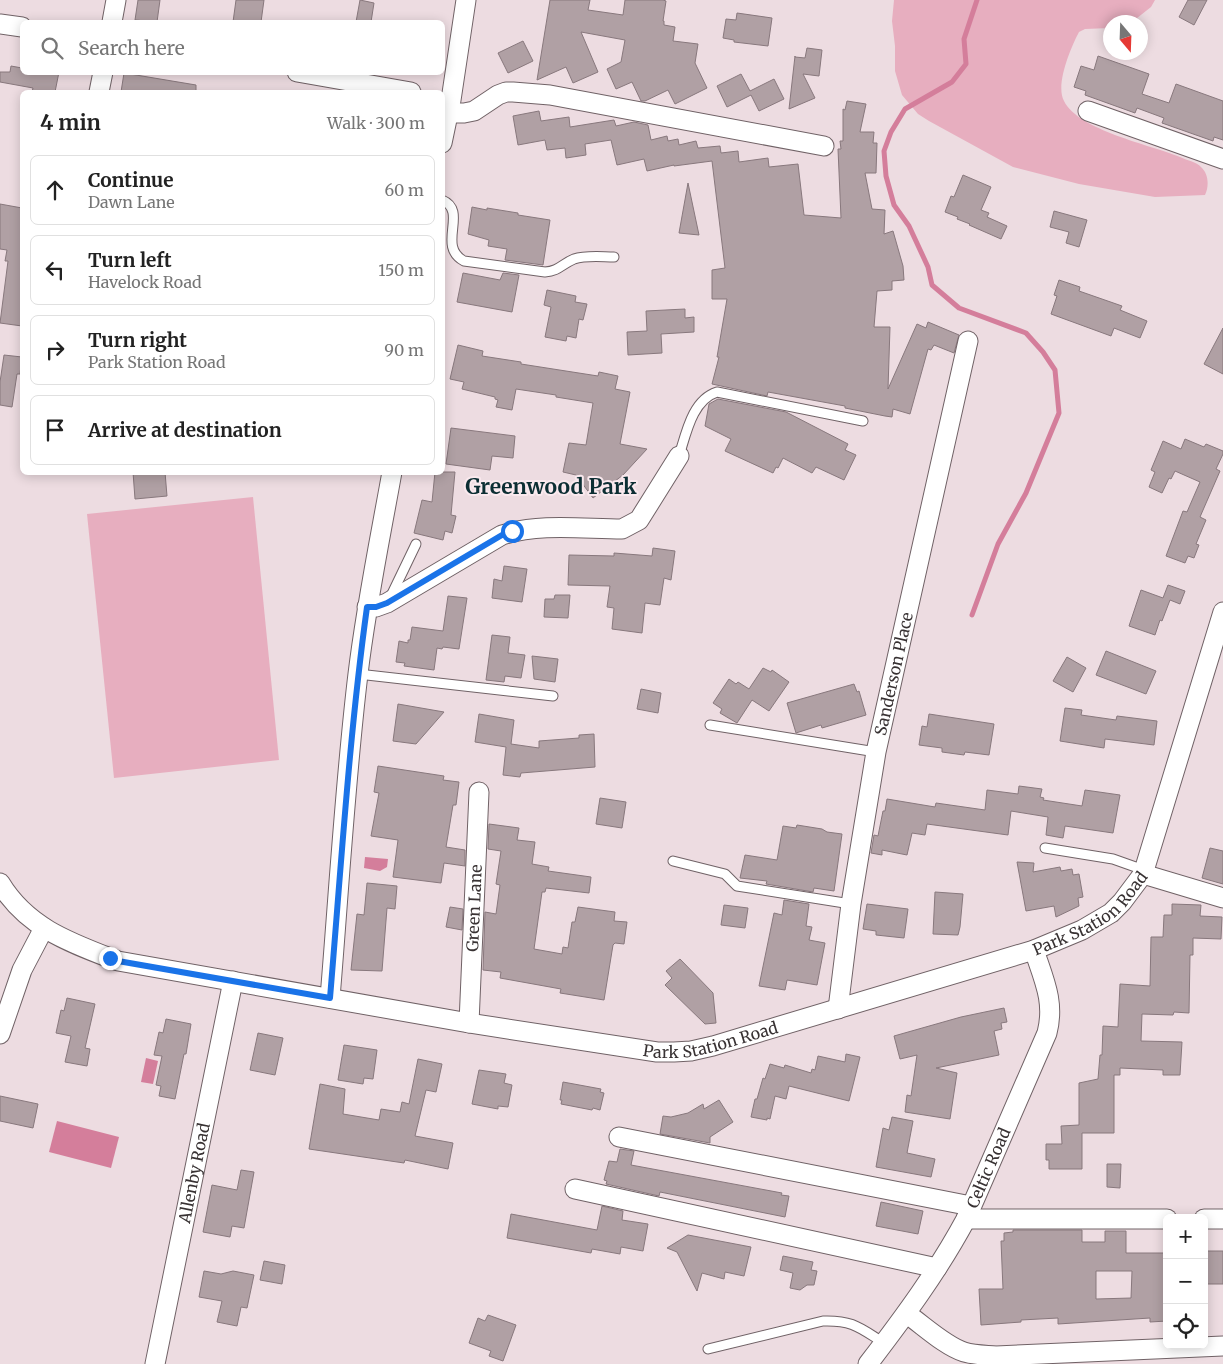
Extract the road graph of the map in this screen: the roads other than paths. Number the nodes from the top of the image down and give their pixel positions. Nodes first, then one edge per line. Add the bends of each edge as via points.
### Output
1 (116, 0) edge
2 (466, 0) edge
3 (112, 20) edge
4 (0, 24) edge
5 (20, 27) edge
6 (102, 75) edge
7 (314, 75) edge
8 (99, 90) edge
9 (400, 90) edge
10 (447, 103) edge
11 (1088, 111) dead end
12 (445, 119) edge
13 (824, 146) dead end
14 (1223, 159) edge
15 (445, 201) edge
16 (614, 257) dead end
17 (968, 341) dead end
18 (863, 421) dead end
19 (679, 456) joint
20 (391, 475) edge
21 (416, 544) dead end
22 (387, 603) junction
23 (367, 607) junction
24 (1223, 612) edge
25 (358, 674) junction
26 (553, 696) dead end
27 (710, 726) dead end
28 (876, 752) junction
29 (479, 792) dead end
30 (1045, 848) dead end
31 (673, 861) dead end
32 (1144, 872) junction
33 (0, 883) edge
34 (1223, 898) edge
35 (851, 904) junction
36 (44, 928) junction
37 (1034, 950) junction
38 (233, 981) junction
39 (330, 998) junction
40 (838, 1009) junction
41 (469, 1023) junction
42 (0, 1034) edge
43 (619, 1137) dead end
44 (575, 1188) dead end
45 (968, 1212) junction
46 (1163, 1219) edge
47 (1208, 1219) edge
48 (1223, 1219) edge
49 (937, 1268) junction
50 (907, 1314) junction
51 (884, 1343) junction
52 (1223, 1346) edge
53 (708, 1349) dead end
54 (155, 1364) edge
55 (868, 1364) edge

1 - 3 street
2 - 10 street
4 - 5 street
6 - 8 street
7 - 9 street
10 - 12 street
10 - 13 street via 470,113 498,95 513,92 550,95
11 - 14 street
15 - 16 lane via 453,210 452,248 464,261 545,272 558,270 578,258
17 - 28 street, Sanderson Place
18 - 19 lane via 717,392 701,402 689,423
19 - 22 street via 640,520 628,527 512,531
20 - 23 street
21 - 22 lane
22 - 23 street
23 - 25 street
24 - 32 street, Park Station Road
25 - 26 lane
25 - 39 street
27 - 28 lane
28 - 35 street, Sanderson Place
29 - 41 street, Green Lane
30 - 32 lane via 1113,860
31 - 35 lane via 725,874 737,886
32 - 34 street
32 - 37 street, Park Station Road via 1111,913 1082,930
33 - 36 street, Park Station Road via 8,896
35 - 40 street, Sanderson Place
36 - 38 street, Park Station Road via 73,944 118,961
36 - 42 street via 22,970
37 - 40 street, Park Station Road
37 - 45 street, Celtic Road via 1050,999 1047,1033
38 - 39 street, Park Station Road
38 - 54 street, Allenby Road
39 - 41 street, Park Station Road
40 - 41 street, Park Station Road via 713,1046 674,1052
43 - 45 street
44 - 49 street
45 - 46 street
45 - 49 street, Celtic Road
47 - 48 street
49 - 50 street, Celtic Road
50 - 51 street, Celtic Road
50 - 52 street via 952,1346 979,1355
51 - 53 lane via 840,1320 823,1321
51 - 55 street, Celtic Road

